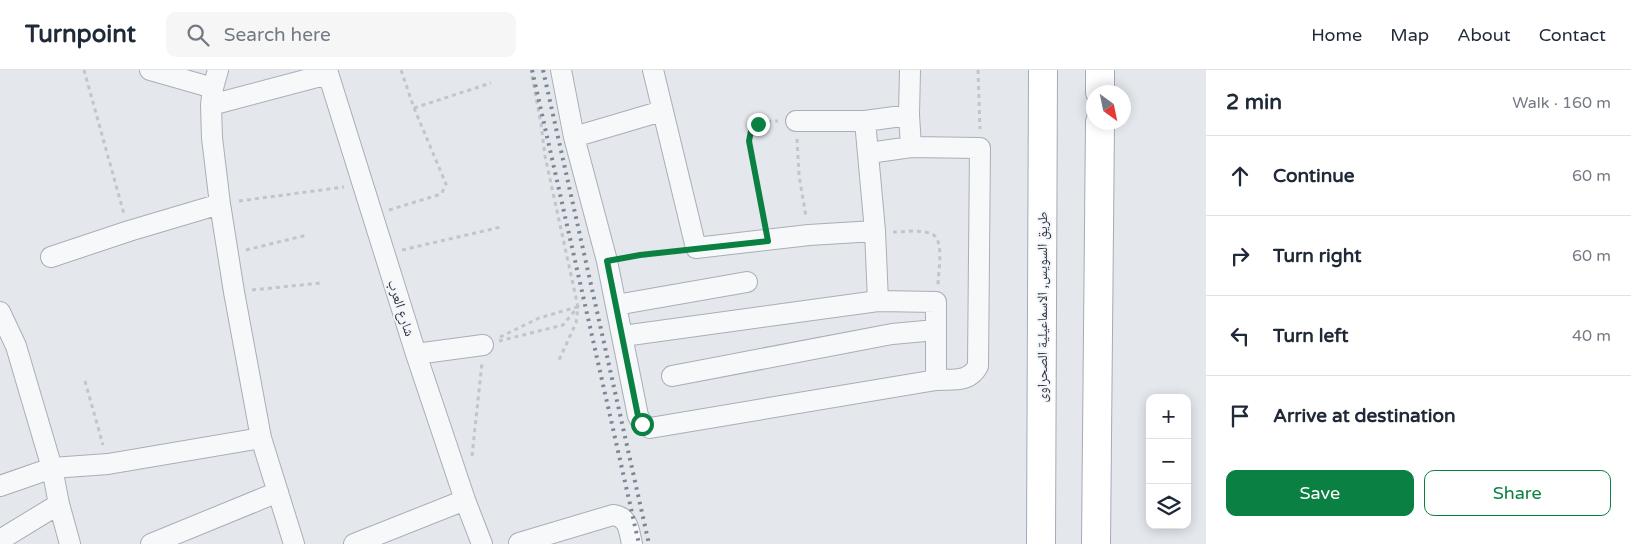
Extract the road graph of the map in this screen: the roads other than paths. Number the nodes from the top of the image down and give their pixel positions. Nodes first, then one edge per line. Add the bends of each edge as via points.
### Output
1 (150, 70) edge
2 (561, 70) edge
3 (652, 70) edge
4 (910, 70) edge
5 (1043, 70) edge
6 (1100, 70) edge
7 (328, 72) edge
8 (1100, 85) edge
9 (214, 88) edge
10 (662, 111) junction
11 (909, 115) junction
12 (796, 121) road end
13 (866, 121) junction
14 (1100, 130) edge
15 (574, 137) junction
16 (911, 147) junction
17 (869, 153) junction
18 (220, 204) junction
19 (875, 231) junction
20 (51, 257) dead end
21 (747, 282) dead end
22 (878, 302) junction
23 (616, 305) junction
24 (0, 312) edge
25 (936, 330) junction
26 (623, 336) junction
27 (483, 345) road end
28 (8, 351) edge
29 (416, 354) junction
30 (672, 376) dead end
31 (936, 380) junction
32 (261, 438) junction
33 (52, 468) junction
34 (0, 486) edge
35 (278, 492) junction
36 (466, 500) junction
37 (59, 504) junction
38 (0, 540) edge
39 (519, 543) edge
40 (70, 544) edge
41 (151, 544) edge
42 (294, 544) edge
43 (354, 544) edge
44 (482, 544) edge
45 (632, 544) edge
46 (1041, 544) edge
47 (1096, 544) edge

1 - 9 street
2 - 15 street
3 - 10 street
4 - 11 street
5 - 46 main road, طريق السويس, الاسماعيلية الصحراوى
6 - 8 main road
7 - 9 street
7 - 29 street, شارع العرب
9 - 18 street via 212,138
10 - 15 street
10 - 19 street via 696,248
11 - 13 street
11 - 16 street
12 - 13 street
13 - 17 street
14 - 47 main road
15 - 23 street
16 - 17 street
16 - 31 street via 980,148 978,366 972,376 965,379
17 - 19 street
18 - 20 street
18 - 32 street
19 - 22 street
21 - 23 street
22 - 25 street via 936,302
22 - 26 street
23 - 26 street
24 - 28 street
25 - 30 street via 892,334
25 - 31 street
26 - 31 street via 640,421 650,428
27 - 29 street
28 - 33 street
29 - 36 street, شارع العرب
32 - 33 street via 108,464
32 - 35 street
33 - 34 street
33 - 37 street
35 - 41 street
35 - 42 street
36 - 43 street
36 - 44 street, شارع العرب
37 - 38 street
37 - 40 street
39 - 45 street via 612,515 625,520

